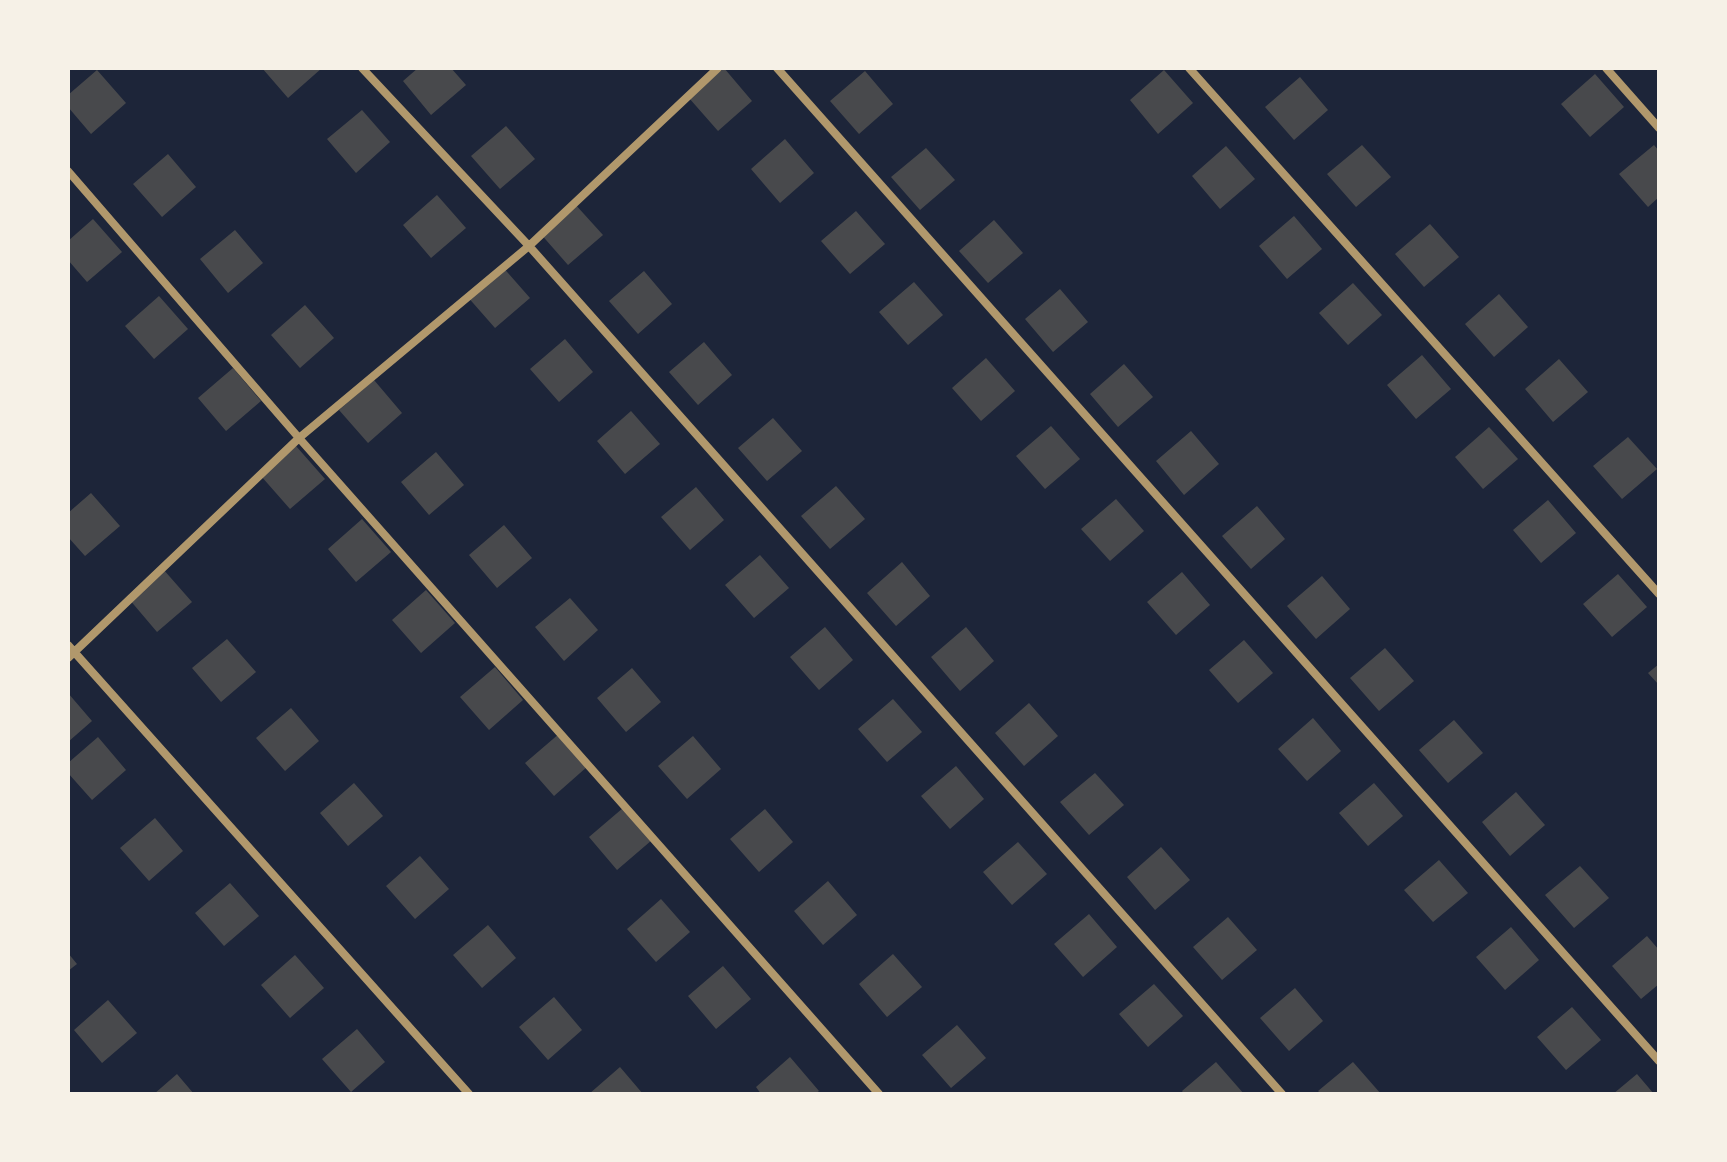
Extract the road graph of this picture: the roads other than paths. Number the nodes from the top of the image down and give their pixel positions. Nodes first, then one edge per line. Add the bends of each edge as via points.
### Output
1 (362, 68) edge
2 (718, 68) edge
3 (777, 68) edge
4 (1189, 68) edge
5 (1606, 68) edge
6 (1659, 128) edge
7 (68, 171) edge
8 (529, 246) junction
9 (299, 438) junction
10 (1659, 594) edge
11 (70, 651) edge
12 (1659, 1061) edge
13 (469, 1094) edge
14 (879, 1094) edge
15 (1282, 1094) edge

1 - 8 street
2 - 8 street
3 - 12 street
4 - 10 street
5 - 6 street
7 - 9 street
8 - 9 street
8 - 15 street
9 - 11 street
9 - 14 street
11 - 13 street

